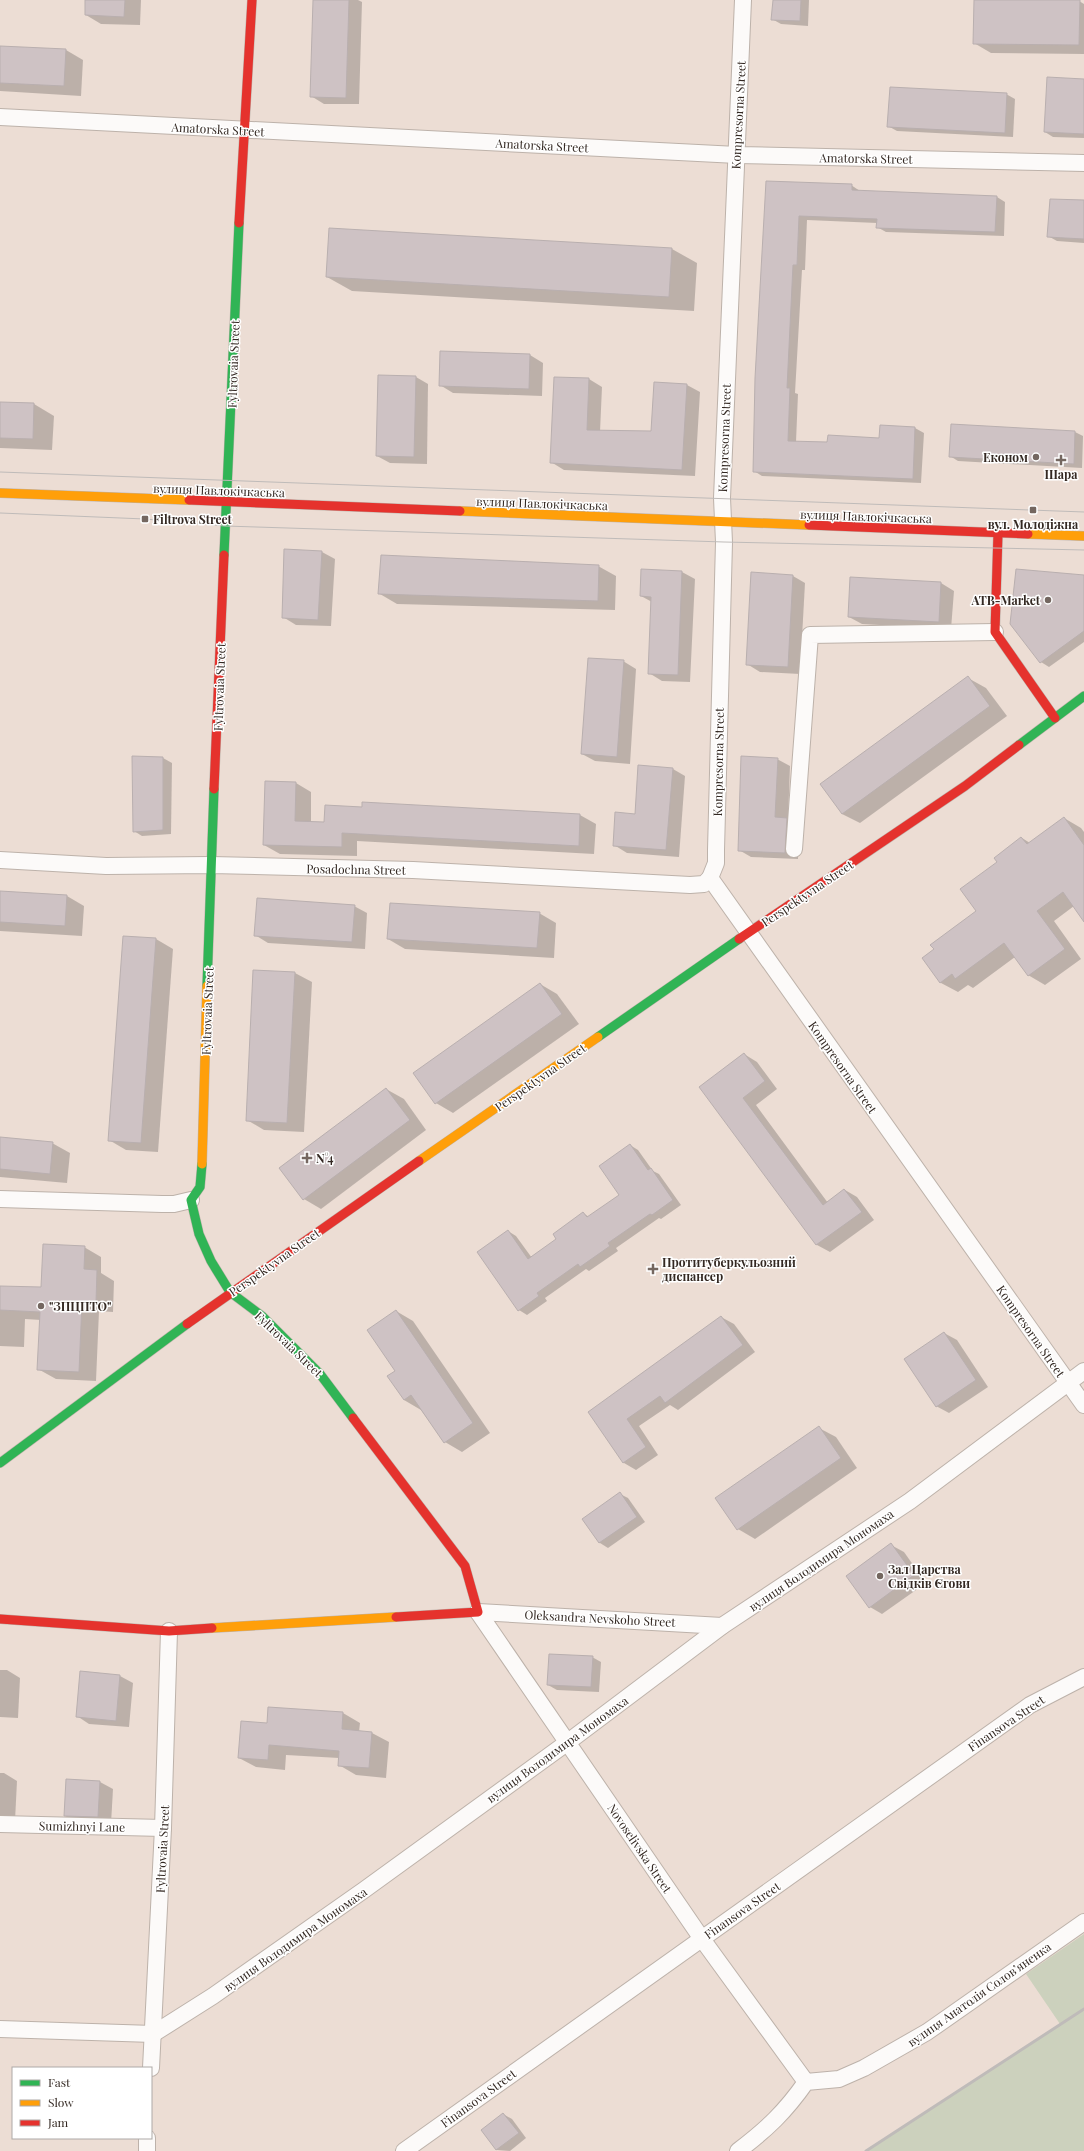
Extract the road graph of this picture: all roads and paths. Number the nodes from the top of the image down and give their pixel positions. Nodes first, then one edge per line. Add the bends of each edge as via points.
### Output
1 (252, 0) edge
2 (743, 0) edge
3 (0, 117) edge
4 (246, 131) junction
5 (737, 155) junction
6 (1084, 163) edge
7 (0, 493) edge
8 (226, 502) junction
9 (722, 522) junction
10 (998, 533) junction
11 (1084, 536) edge
12 (995, 632) junction
13 (1084, 696) edge
14 (1055, 718) junction
15 (794, 850) dead end
16 (0, 860) edge
17 (211, 865) junction
18 (710, 878) junction
19 (748, 933) junction
20 (0, 1199) edge
21 (190, 1200) junction
22 (230, 1292) junction
23 (1084, 1371) edge
24 (1068, 1382) junction
25 (1084, 1405) edge
26 (0, 1463) edge
27 (478, 1612) junction
28 (0, 1619) edge
29 (722, 1626) junction
30 (169, 1630) junction
31 (1084, 1677) edge
32 (568, 1742) junction
33 (0, 1824) edge
34 (163, 1828) junction
35 (1084, 1922) edge
36 (702, 1938) junction
37 (0, 2029) edge
38 (153, 2034) junction
39 (151, 2067) edge
40 (806, 2082) junction
41 (147, 2139) edge
42 (147, 2151) edge
43 (404, 2151) edge
44 (738, 2151) edge

1 - 4 street, Fyltrovaia Street
2 - 5 street, Kompresorna Street
3 - 4 street, Amatorska Street
4 - 5 street, Amatorska Street
4 - 8 street, Fyltrovaia Street via 235,293
5 - 6 street, Amatorska Street
5 - 9 street, Kompresorna Street
7 - 8 street, вулиця Павлокічкаська
8 - 9 street, вулиця Павлокічкаська
8 - 17 street, Fyltrovaia Street
9 - 10 street, вулиця Павлокічкаська
9 - 18 street, Kompresorna Street via 716,863
10 - 11 street, вулиця Павлокічкаська
10 - 12 street
12 - 14 street
12 - 15 street via 810,635
13 - 14 street, Perspektyvna Street
14 - 19 street, Perspektyvna Street via 965,786
16 - 17 street, Posadochna Street via 106,866
17 - 18 street, Posadochna Street via 413,870 690,885 704,884
17 - 21 street, Fyltrovaia Street via 202,1173 200,1187
18 - 19 street, Kompresorna Street
19 - 22 street, Perspektyvna Street
19 - 24 street, Kompresorna Street
20 - 21 street via 162,1204
21 - 22 street, Fyltrovaia Street via 199,1234 211,1261
22 - 26 street, Perspektyvna Street
22 - 27 street, Fyltrovaia Street via 262,1316 320,1374 465,1566
23 - 24 street, вулиця Володимира Мономаха
24 - 25 street, Kompresorna Street
24 - 29 street, вулиця Володимира Мономаха via 910,1501
27 - 29 street, Oleksandra Nevskoho Street
27 - 30 street
27 - 32 street, Novoselivska Street
28 - 30 street
29 - 32 street, вулиця Володимира Мономаха
30 - 34 street, Fyltrovaia Street
31 - 36 street, Finansova Street via 1030,1705
32 - 36 street, Novoselivska Street
32 - 38 street, вулиця Володимира Мономаха via 358,1894 213,1996
33 - 34 street, Sumizhnyi Lane
34 - 38 street, Fyltrovaia Street
35 - 40 street, вулиця Анатолія Соловʼяненка via 927,2032 864,2068 839,2079
36 - 40 street, Novoselivska Street
36 - 43 street, Finansova Street
37 - 38 street
38 - 39 street, Fyltrovaia Street
40 - 44 street via 782,2114
41 - 42 street

